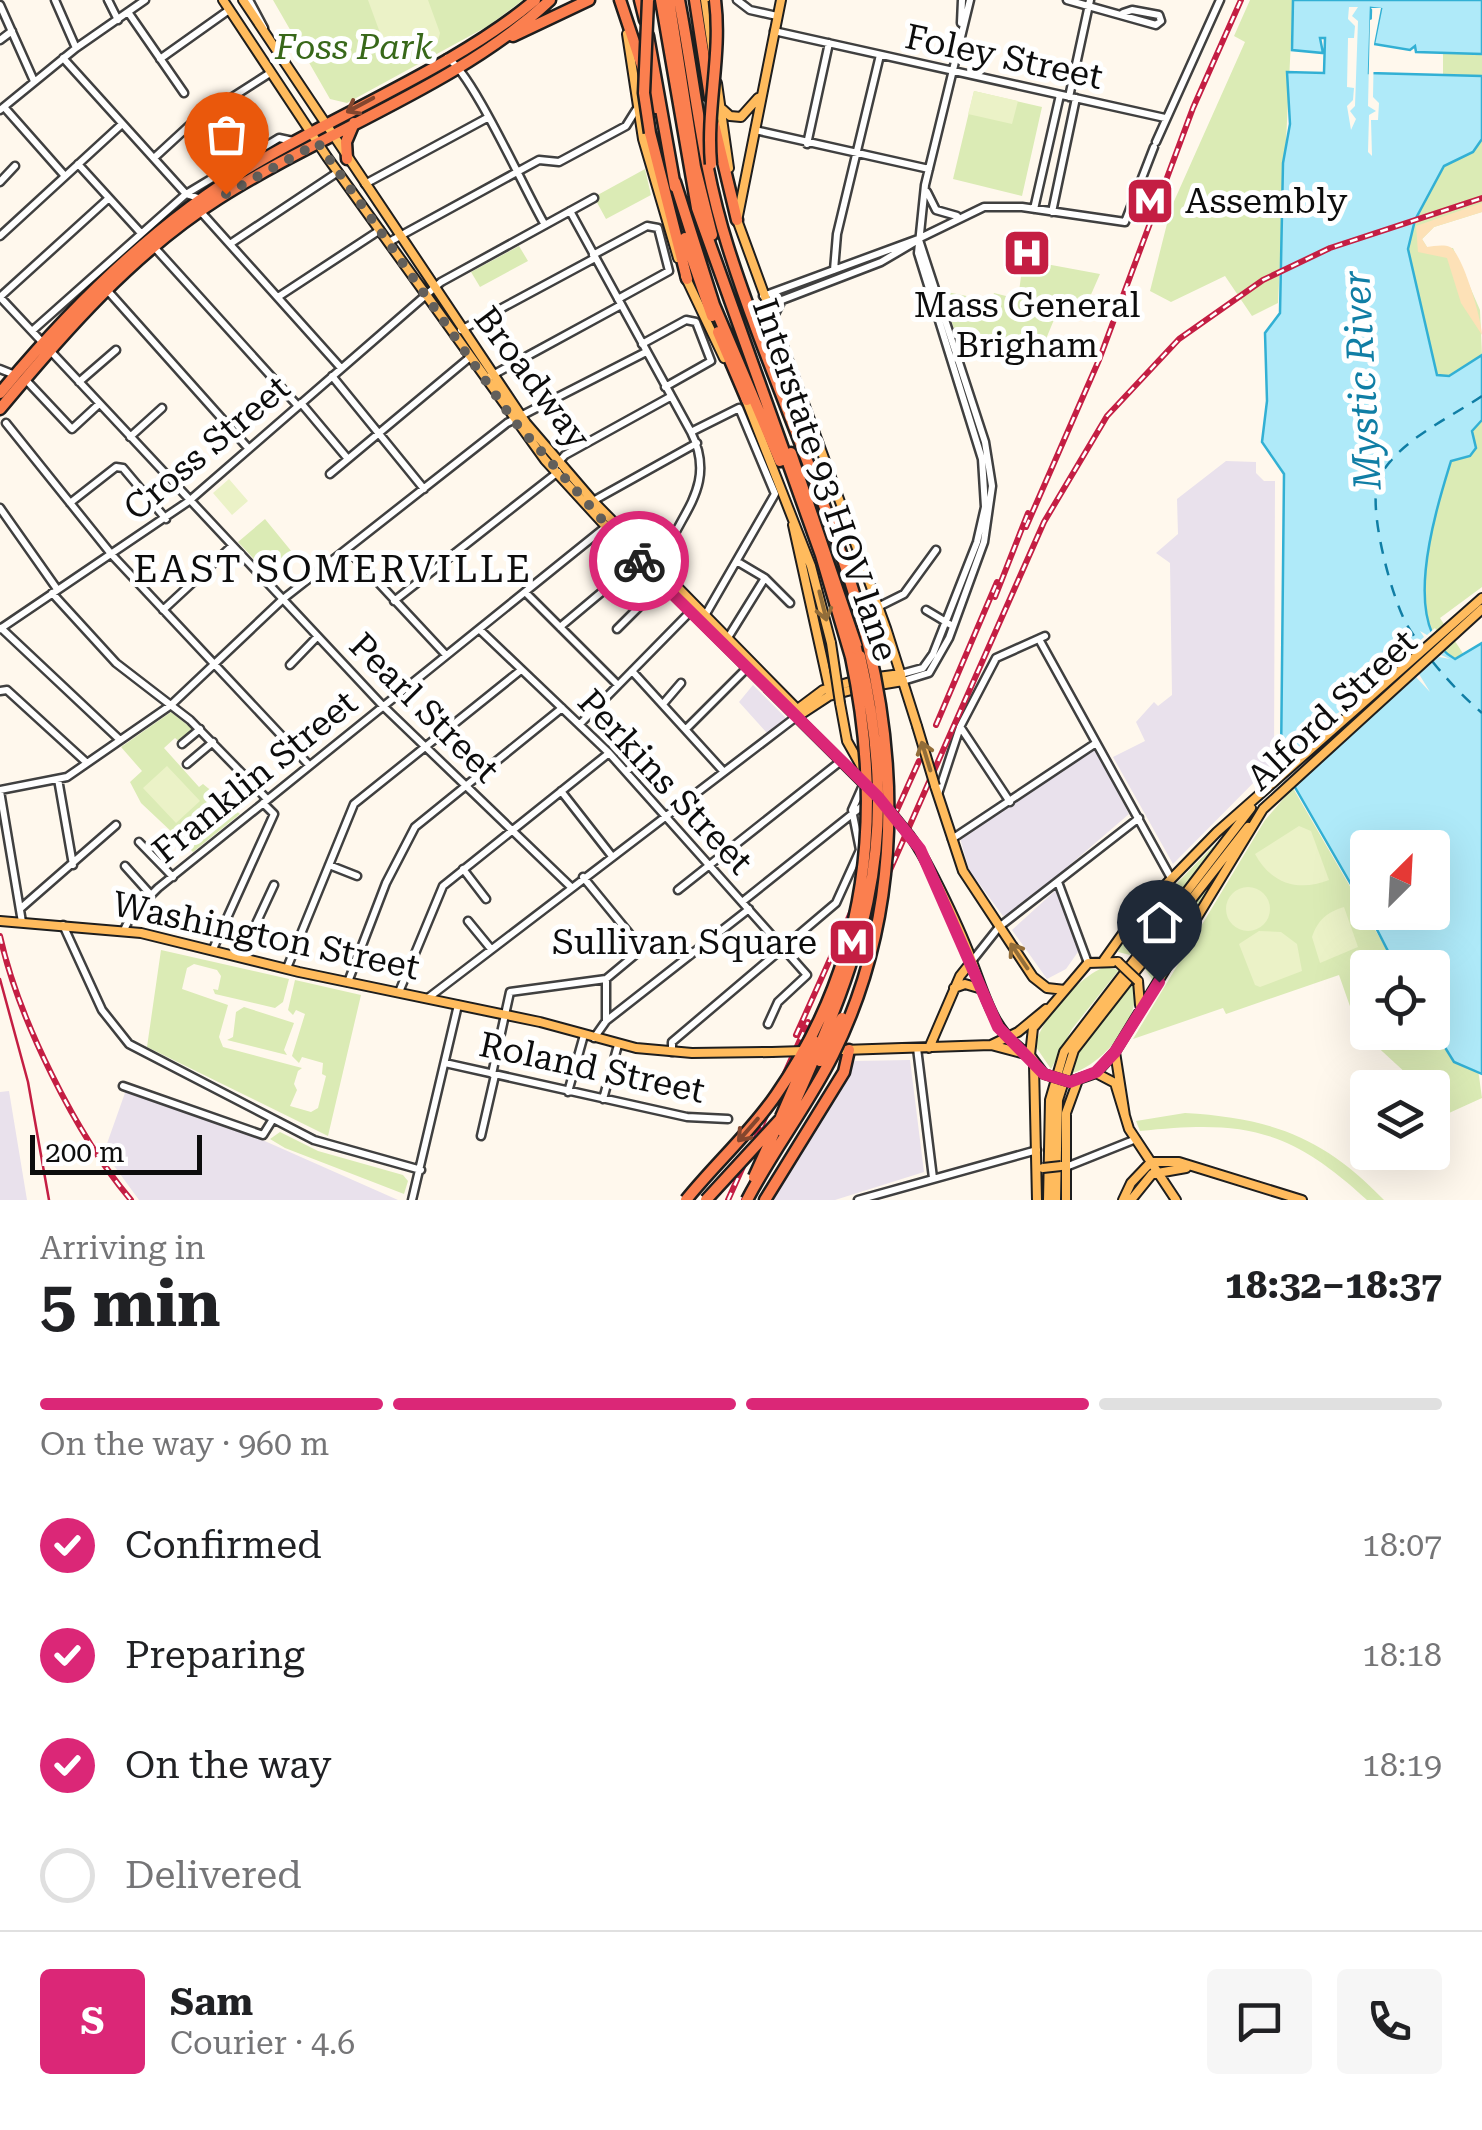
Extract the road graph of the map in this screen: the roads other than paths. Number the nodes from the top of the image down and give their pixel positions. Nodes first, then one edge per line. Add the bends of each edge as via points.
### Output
1 (55, 0) edge
2 (108, 0) edge
3 (145, 0) edge
4 (246, 0) edge
5 (535, 0) edge
6 (550, 0) edge
7 (573, 0) edge
8 (589, 0) edge
9 (620, 0) edge
10 (644, 0) edge
11 (661, 0) edge
12 (670, 0) edge
13 (679, 0) edge
14 (695, 0) edge
15 (705, 0) edge
16 (715, 0) edge
17 (781, 0) edge
18 (962, 0) edge
19 (970, 0) edge
20 (1067, 0) edge
21 (1220, 0) edge
22 (1090, 2) edge
23 (226, 3) edge
24 (736, 4) edge
25 (0, 5) edge
26 (128, 12) junction
27 (1123, 13) junction
28 (777, 16) junction
29 (118, 20) junction
30 (545, 22) junction
31 (961, 24) junction
32 (12, 31) junction
33 (774, 31) junction
34 (0, 40) edge
35 (494, 43) junction
36 (829, 44) junction
37 (76, 48) junction
38 (880, 54) junction
39 (64, 58) junction
40 (160, 58) junction
41 (446, 58) junction
42 (458, 64) junction
43 (951, 70) junction
44 (270, 73) junction
45 (34, 82) junction
46 (762, 90) junction
47 (184, 93) dead end
48 (1060, 95) junction
49 (1072, 97) junction
50 (637, 107) junction
51 (720, 107) junction
52 (2, 109) edge
53 (487, 118) junction
54 (1164, 118) junction
55 (354, 123) junction
56 (122, 124) junction
57 (324, 124) junction
58 (620, 129) junction
59 (755, 130) junction
60 (311, 132) junction
61 (332, 136) junction
62 (647, 136) junction
63 (295, 141) junction
64 (668, 142) junction
65 (318, 143) junction
66 (807, 144) junction
67 (857, 152) junction
68 (154, 158) junction
69 (347, 160) junction
70 (78, 164) junction
71 (15, 166) dead end
72 (700, 166) junction
73 (929, 170) junction
74 (338, 172) junction
75 (515, 172) junction
76 (64, 176) junction
77 (0, 182) edge
78 (674, 182) junction
79 (364, 185) junction
80 (926, 185) junction
81 (186, 194) junction
82 (109, 198) junction
83 (594, 198) dead end
84 (200, 205) junction
85 (1034, 209) junction
86 (570, 212) junction
87 (1052, 212) junction
88 (958, 216) junction
89 (737, 220) junction
90 (544, 225) junction
91 (380, 230) junction
92 (140, 232) junction
93 (0, 236) edge
94 (398, 236) junction
95 (918, 239) junction
96 (389, 242) junction
97 (230, 244) junction
98 (155, 248) junction
99 (594, 257) junction
100 (834, 270) junction
101 (686, 279) joint
102 (108, 290) junction
103 (429, 292) junction
104 (762, 296) junction
105 (0, 297) edge
106 (278, 297) junction
107 (619, 302) junction
108 (772, 324) junction
109 (461, 330) junction
110 (32, 331) junction
111 (642, 344) junction
112 (46, 346) junction
113 (116, 350) dead end
114 (646, 352) junction
115 (468, 358) junction
116 (342, 368) junction
117 (8, 374) edge
118 (332, 376) junction
119 (488, 377) junction
120 (80, 382) junction
121 (666, 388) junction
122 (0, 393) edge
123 (670, 397) junction
124 (100, 404) junction
125 (743, 404) junction
126 (299, 405) junction
127 (162, 408) dead end
128 (0, 409) edge
129 (518, 420) junction
130 (6, 423) dead end
131 (690, 432) junction
132 (379, 434) junction
133 (130, 437) junction
134 (696, 444) junction
135 (249, 448) junction
136 (348, 459) junction
137 (557, 468) junction
138 (330, 474) dead end
139 (424, 488) junction
140 (190, 500) junction
141 (594, 501) junction
142 (70, 503) junction
143 (789, 504) junction
144 (0, 508) edge
145 (166, 519) junction
146 (609, 524) junction
147 (232, 546) junction
148 (347, 550) junction
149 (936, 550) dead end
150 (112, 555) junction
151 (643, 558) junction
152 (738, 562) junction
153 (661, 569) junction
154 (828, 575) junction
155 (765, 578) junction
156 (662, 584) junction
157 (54, 591) junction
158 (526, 593) junction
159 (1482, 598) edge
160 (283, 599) junction
161 (394, 601) junction
162 (790, 603) dead end
163 (878, 607) junction
164 (694, 609) junction
165 (1482, 609) edge
166 (163, 610) junction
167 (926, 610) dead end
168 (706, 614) junction
169 (701, 623) junction
170 (950, 625) junction
171 (560, 626) junction
172 (0, 628) edge
173 (886, 628) junction
174 (480, 630) junction
175 (617, 630) dead end
176 (729, 636) junction
177 (318, 637) junction
178 (819, 647) junction
179 (446, 655) junction
180 (855, 656) junction
181 (214, 664) junction
182 (290, 664) dead end
183 (751, 665) junction
184 (521, 670) junction
185 (632, 671) junction
186 (902, 677) junction
187 (681, 683) dead end
188 (618, 684) junction
189 (0, 691) edge
190 (831, 691) junction
191 (663, 704) junction
192 (171, 705) junction
193 (382, 705) junction
194 (562, 708) junction
195 (798, 713) junction
196 (580, 724) junction
197 (960, 727) junction
198 (687, 728) junction
199 (200, 730) junction
200 (120, 740) junction
201 (213, 742) junction
202 (1096, 742) junction
203 (182, 744) dead end
204 (426, 748) junction
205 (649, 750) dead end
206 (609, 753) junction
207 (841, 761) junction
208 (86, 763) junction
209 (186, 764) dead end
210 (308, 764) junction
211 (626, 772) junction
212 (724, 772) junction
213 (58, 780) junction
214 (864, 783) junction
215 (465, 786) junction
216 (1266, 788) junction
217 (936, 790) junction
218 (0, 791) edge
219 (561, 792) junction
220 (878, 797) junction
221 (265, 801) junction
222 (1010, 802) junction
223 (886, 806) junction
224 (1264, 808) junction
225 (852, 815) junction
226 (665, 816) junction
227 (1139, 818) junction
228 (116, 825) dead end
229 (512, 831) junction
230 (952, 840) junction
231 (140, 842) dead end
232 (611, 855) junction
233 (708, 864) junction
234 (73, 865) junction
235 (329, 865) junction
236 (125, 866) dead end
237 (463, 870) junction
238 (357, 876) dead end
239 (173, 877) junction
240 (583, 877) junction
241 (1171, 878) junction
242 (1058, 882) junction
243 (274, 885) dead end
244 (571, 887) junction
245 (678, 890) dead end
246 (151, 894) junction
247 (486, 899) dead end
248 (742, 902) junction
249 (22, 908) junction
250 (749, 909) junction
251 (878, 919) junction
252 (468, 920) dead end
253 (0, 921) edge
254 (22, 922) junction
255 (63, 925) junction
256 (999, 927) junction
257 (124, 930) junction
258 (213, 949) junction
259 (491, 949) junction
260 (786, 950) junction
261 (241, 956) junction
262 (1104, 960) junction
263 (972, 961) junction
264 (1088, 963) junction
265 (287, 968) junction
266 (606, 979) junction
267 (348, 982) junction
268 (836, 988) junction
269 (954, 988) junction
270 (982, 989) junction
271 (1064, 990) junction
272 (399, 992) junction
273 (428, 998) junction
274 (458, 1004) junction
275 (1046, 1010) junction
276 (504, 1014) junction
277 (1138, 1014) junction
278 (606, 1021) junction
279 (768, 1024) dead end
280 (584, 1035) junction
281 (594, 1038) junction
282 (1006, 1038) junction
283 (618, 1045) junction
284 (991, 1045) junction
285 (917, 1048) junction
286 (929, 1048) junction
287 (846, 1050) junction
288 (672, 1052) junction
289 (1115, 1052) junction
290 (1032, 1059) junction
291 (445, 1063) junction
292 (1096, 1072) junction
293 (493, 1075) junction
294 (1074, 1081) junction
295 (123, 1086) dead end
296 (568, 1092) junction
297 (603, 1099) junction
298 (273, 1120) junction
299 (728, 1120) dead end
300 (1125, 1120) junction
301 (482, 1136) dead end
302 (1136, 1140) junction
303 (1038, 1149) junction
304 (1150, 1162) junction
305 (1064, 1167) junction
306 (1200, 1169) junction
307 (421, 1170) junction
308 (1040, 1171) junction
309 (1158, 1172) junction
310 (933, 1178) junction
311 (1279, 1193) junction
312 (412, 1200) edge
313 (686, 1200) edge
314 (706, 1200) edge
315 (747, 1200) edge
316 (765, 1200) edge
317 (858, 1200) edge
318 (1038, 1200) edge
319 (1048, 1200) edge
320 (1056, 1200) edge
321 (1066, 1200) edge
322 (1127, 1200) edge
323 (1176, 1200) edge
324 (1270, 1200) edge
325 (1302, 1200) edge

1 - 37 street
2 - 29 street
3 - 26 street
4 - 57 main road, Broadway
5 - 41 highway
6 - 35 highway
7 - 30 highway
8 - 30 highway
9 - 50 main road
9 - 64 highway
10 - 62 highway, bridge
10 - 64 highway
11 - 72 highway
12 - 72 highway, Interstate 93 HOV lane
13 - 72 highway
14 - 89 highway via 716,138
15 - 51 main road
16 - 72 highway, bridge via 718,40
17 - 28 main road
18 - 31 street
19 - 31 street
20 - 22 street
21 - 54 street
22 - 27 street
22 - 49 street
23 - 40 street
23 - 44 main road, Broadway
24 - 28 street
25 - 32 street
26 - 29 street
26 - 40 street
27 - 27 street via 1156,25 1162,20 1132,10
28 - 33 main road
29 - 37 street
30 - 35 highway
31 - 43 street
32 - 34 street
32 - 45 street
33 - 36 street, Foley Street
33 - 46 main road
35 - 42 highway
36 - 38 street, Foley Street
36 - 66 street
37 - 39 street
38 - 43 street, Foley Street
38 - 67 street
39 - 45 street
39 - 56 street
40 - 47 street
41 - 42 street
41 -> 57 highway
42 - 53 street
42 - 55 highway
43 - 48 street, Foley Street
43 - 73 street
44 - 60 main road, Broadway
44 - 68 street
45 - 52 street
46 - 51 main road via 746,115 730,116
46 - 59 main road
48 - 49 street, Foley Street
48 - 85 street
49 - 54 street, Foley Street
49 - 87 street
50 - 58 street
50 - 62 main road
51 - 89 main road
52 - 76 street
53 - 75 street
53 - 79 street
54 - 87 street via 1125,222
55 - 61 highway
55 - 69 highway
56 - 68 street
56 - 70 street
57 - 60 highway
57 - 61 main road, Broadway
58 - 62 street
58 - 75 street via 555,164 539,160
59 - 66 street
59 - 89 main road
60 - 63 highway
60 - 65 main road, Broadway
61 - 65 highway
61 - 69 main road, Broadway
62 - 101 highway
63 - 81 street via 280,138
63 - 84 highway
64 - 78 highway
65 - 74 main road, Broadway
65 - 84 highway
66 - 67 street
67 - 73 street
67 - 100 street
68 - 81 street
69 - 79 main road, Broadway
70 - 76 street
70 - 82 street
71 - 77 street
72 - 154 highway via 715,268
72 - 180 highway, Interstate 93 HOV lane via 722,266 826,546
72 - 251 highway, bridge via 868,644 891,791
73 - 80 street
74 - 91 main road, Broadway
74 - 97 street
75 - 90 street
75 - 94 street
76 - 93 street
78 - 125 highway via 696,276
78 - 154 highway via 714,305
79 - 94 main road, Broadway
80 - 88 street via 932,206
80 - 95 street
81 - 84 street
81 - 92 street
82 - 92 street
82 - 105 street
83 - 86 street, Cross Street
84 - 97 street
84 - 98 highway
84 - 112 highway via 94,289
85 - 87 street
85 - 88 street via 996,206
86 - 90 street, Cross Street
86 - 99 street
88 - 95 street
89 - 104 main road
90 - 103 street, Cross Street
91 - 96 main road, Broadway
91 - 106 street
92 - 110 street
94 - 96 street
94 - 103 main road, Broadway
95 - 100 street
95 - 108 street via 890,258 782,300
95 - 170 street via 982,459 987,515
96 - 103 main road, Broadway
97 - 106 street
98 - 102 highway
98 - 126 street
99 - 107 street
99 - 107 street via 651,225 658,228 669,271
99 - 109 street
100 - 104 street
101 - 125 main road
102 - 112 highway
102 - 135 street
103 - 109 main road, Broadway
103 - 115 main road, Broadway
103 - 116 street, Cross Street
104 - 108 main road
105 - 110 street, Pearl Street
106 - 116 street
107 - 111 street
107 - 119 street
108 - 163 main road
109 - 119 main road, Broadway
110 - 112 street, Pearl Street
111 - 114 street
111 - 121 street via 690,319 704,338 711,361
112 - 117 highway
112 - 120 street, Pearl Street
113 - 120 street
114 - 121 street
114 - 129 street
115 - 119 main road, Broadway
115 - 132 street
116 - 118 street, Cross Street
117 - 122 highway
117 - 124 street via 72,429
117 - 128 highway
118 - 126 street, Cross Street
118 - 132 street
119 - 129 main road, Broadway
120 - 124 street, Pearl Street
121 - 123 street
123 - 131 street
123 - 137 street
124 - 133 street, Pearl Street
125 - 131 street
125 - 143 main road
125 - 152 street via 776,494
126 - 135 street, Cross Street
126 - 136 street
127 - 133 street
129 - 137 main road, Broadway
129 - 139 street
130 - 142 street
131 - 134 street
132 - 136 street
132 - 139 street
133 - 140 street, Pearl Street
134 - 141 street
134 - 153 street via 702,475
135 - 140 street, Cross Street
136 - 138 street
137 - 141 main road, Broadway
137 - 146 main road, Broadway
137 - 161 street
139 - 148 street
140 - 145 street, Cross Street
140 - 147 street, Pearl Street
141 - 146 main road, Broadway
142 - 145 street via 119,468
142 - 150 street
143 - 178 main road
143 -> 223 main road, bridge via 815,578 851,750
144 - 157 street
145 - 150 street, Cross Street
146 - 151 main road, Broadway
146 - 158 street, Franklin Street
147 - 160 street, Pearl Street
147 - 166 street
148 - 160 street
148 - 161 street
149 - 163 street via 904,594
150 - 157 street, Cross Street
150 - 166 street
151 - 153 main road, Broadway
151 - 156 main road, Broadway
151 - 171 street
152 - 155 street
152 - 168 street
153 - 156 street
153 - 164 main road, Broadway
154 - 180 highway
155 - 162 street
155 - 176 street
156 - 164 main road, Broadway
156 - 175 street
157 - 172 street, Cross Street
157 - 192 street via 116,663
158 - 171 street
158 - 174 street, Franklin Street
159 - 216 main road, Alford Street
160 - 177 street, Pearl Street
160 - 181 street
161 - 179 street
163 - 173 main road
164 - 168 main road, Broadway
164 - 169 main road, Broadway
164 - 185 street
165 - 224 main road, Alford Street
166 - 181 street
167 - 170 street
168 - 169 street
168 - 176 main road, Broadway
169 - 183 main road, Broadway
170 - 186 street via 927,664
171 - 188 street
172 - 200 street
173 - 178 main road via 884,651 865,666 839,668
173 - 186 main road
174 - 179 street, Franklin Street
174 - 184 street, Perkins Street
176 - 183 main road, Broadway
177 - 182 street
177 - 193 street, Pearl Street
178 - 190 main road
179 - 193 street, Franklin Street
180 - 268 highway, bridge via 869,823 860,907
180 - 315 highway, Interstate 93 HOV lane, bridge via 878,780 868,909 844,992
181 - 192 street
181 - 210 street
183 - 195 main road, Broadway
183 - 198 street
184 - 194 street, Perkins Street
184 - 204 street
185 - 188 street
185 - 191 street
186 - 190 main road
217 -> 186 main road, bridge
187 - 191 street
188 - 196 street
189 - 208 street via 7,690
190 - 195 main road
191 - 198 street
192 - 199 street
192 - 200 street
193 - 204 street, Pearl Street
193 - 210 street, Franklin Street
194 - 196 street, Perkins Street
194 - 215 street
195 - 207 main road, Broadway
195 - 212 street
196 - 206 street, Perkins Street
197 - 202 street via 996,658 1043,639
197 - 217 street
197 - 222 street
198 - 212 street
199 - 201 street
199 - 203 street
200 - 208 street
201 - 209 street
201 - 221 street
202 - 222 street
202 - 227 street
204 - 215 street, Pearl Street
204 - 235 street via 354,804
205 - 211 street
206 - 211 street, Perkins Street
206 - 219 street
207 - 214 main road, Broadway
207 - 233 street
208 - 213 street
210 - 221 street, Franklin Street
211 - 226 street, Perkins Street
212 - 226 street
213 - 218 street
213 - 234 street
214 - 220 main road, Broadway
214 - 225 street
215 - 229 street, Pearl Street
215 - 267 street via 415,828 400,852
216 - 241 main road, Alford Street
216 - 319 main road via 1064,1052 1050,1100
217 - 230 main road
218 - 249 street
219 - 229 street
219 - 232 street
220 - 223 main road, Broadway
220 - 225 street
221 - 239 street, Franklin Street
221 - 258 street via 274,814
222 - 230 street
223 - 263 main road, bridge via 910,836
224 - 277 main road, Alford Street
224 - 320 main road via 1074,1050 1058,1100
225 - 248 street
225 - 260 street via 860,850 838,899
226 - 232 street
226 - 233 street, Perkins Street
227 - 241 street
227 - 242 street
228 - 234 street
229 - 237 street
229 - 244 street, Pearl Street
230 - 256 main road via 963,871
231 - 239 street
232 - 240 street
233 - 245 street
233 - 248 street, Perkins Street
234 - 249 street
235 - 238 street
235 - 265 street
236 - 246 street
237 - 247 street
237 - 272 street via 442,886
239 - 246 street, Franklin Street
240 - 244 street
240 - 266 street via 642,949
241 - 262 main road, Alford Street
242 - 256 street
242 - 264 street
243 - 261 street
244 - 259 street
246 - 257 street, Franklin Street
248 - 250 street, Perkins Street
249 - 254 street
250 - 260 street, Perkins Street
250 - 278 street
251 - 314 highway, bridge via 847,1008 809,1079
251 - 315 highway, bridge via 841,1038
252 - 259 street
253 - 254 main road, Washington Street
254 - 255 main road, Washington Street
255 - 257 main road, Washington Street
255 - 298 street via 102,1010 124,1039
256 - 263 street
271 -> 256 main road via 1039,983
257 - 258 main road, Washington Street
258 - 261 main road, Washington Street
259 - 273 street
260 - 279 street, Perkins Street via 808,974 778,1002
260 - 288 street via 672,1042
261 - 265 main road, Washington Street
262 - 264 main road
262 - 277 main road, bridge via 1118,962 1138,981
263 - 269 main road
263 - 270 main road
264 - 271 main road
265 - 267 main road, Washington Street
266 - 276 street via 510,992
266 - 278 street
267 - 272 main road, Washington Street
268 -> 313 highway, bridge via 775,1097
268 - 315 highway, bridge
269 - 270 main road
269 - 286 main road
270 - 282 main road
271 - 275 main road
272 - 273 main road, Washington Street
273 - 274 main road, Washington Street
274 - 276 main road, Washington Street
274 - 291 street
275 - 282 main road
275 - 290 main road via 1032,1029
276 - 280 main road, Washington Street
276 - 293 street
277 - 289 main road, Alford Street
278 - 281 street
280 - 281 main road, Washington Street
280 - 296 street
281 - 283 main road, Washington Street
282 - 284 main road
282 - 290 main road
283 - 288 main road, Washington Street
283 - 297 street
284 - 286 main road, Washington Street
284 - 290 main road
285 - 286 main road, Washington Street
285 - 287 main road, Washington Street
285 - 310 street
287 - 288 main road, Washington Street, bridge
287 - 316 highway via 844,1072
289 - 292 main road, Alford Street
289 - 300 main road
290 - 294 main road, bridge via 1044,1074
290 - 303 main road
291 - 293 street, Roland Street
291 - 307 street
292 - 294 main road, Alford Street
292 - 300 main road via 1115,1083
293 - 296 street, Roland Street
293 - 301 street
294 - 305 main road
295 - 298 street via 263,1136
296 - 297 street, Roland Street
297 - 299 street, Roland Street
298 - 307 street via 323,1144
300 - 302 main road
302 - 304 main road
302 - 305 street
303 - 308 main road
303 - 310 street
304 - 306 main road
304 - 309 main road
304 - 322 main road
305 - 308 main road, bridge
305 - 321 main road
306 - 309 main road
306 - 311 main road
307 - 312 street
308 - 318 main road
309 - 322 main road
309 - 323 main road
310 - 317 street
311 - 324 street
311 - 325 main road

